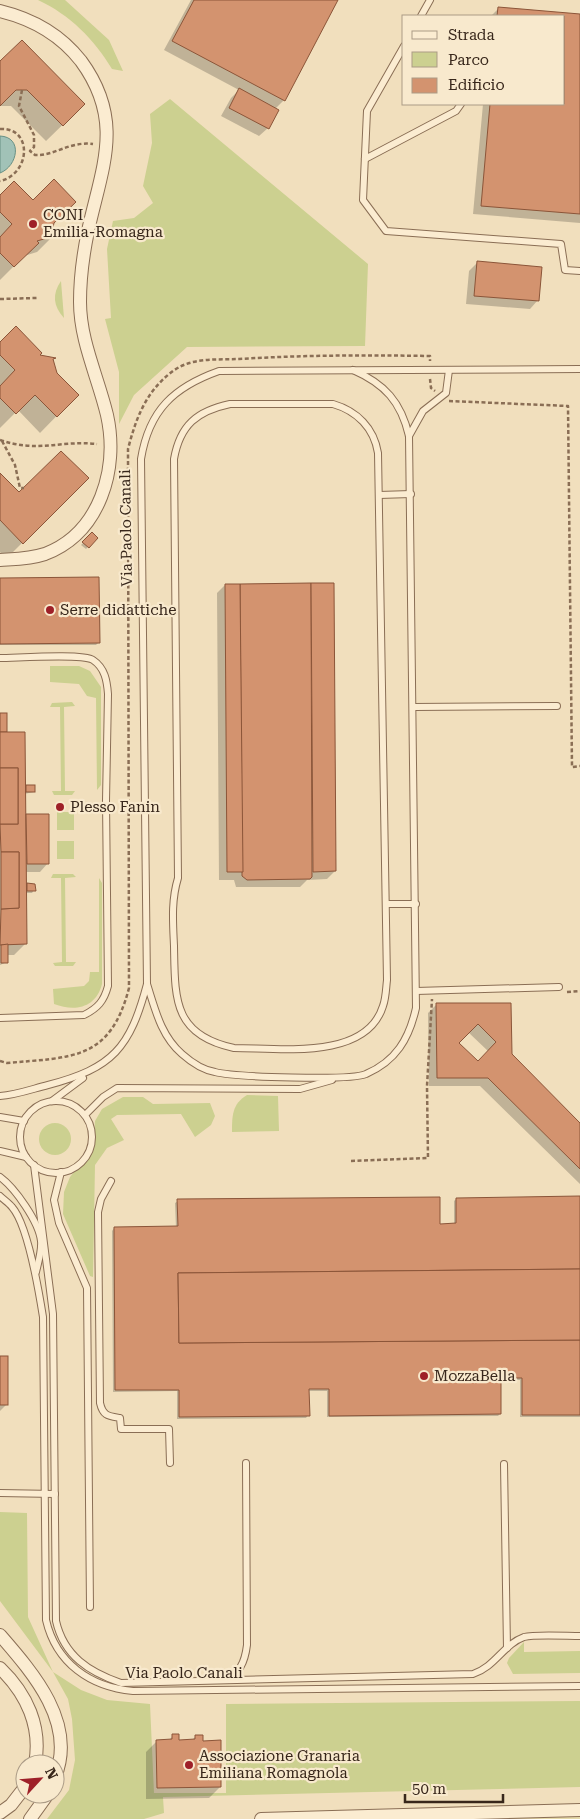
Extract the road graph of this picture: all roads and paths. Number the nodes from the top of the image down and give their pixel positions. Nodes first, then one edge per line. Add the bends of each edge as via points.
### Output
1 (430, 0) edge
2 (0, 11) edge
3 (421, 15) edge
4 (402, 50) edge
5 (22, 90) dead end
6 (459, 105) edge
7 (0, 129) edge
8 (107, 147) junction
9 (30, 151) junction
10 (24, 152) junction
11 (365, 159) junction
12 (0, 181) edge
13 (580, 271) edge
14 (37, 298) dead end
15 (0, 299) edge
16 (430, 356) dead end
17 (350, 369) junction
18 (580, 369) edge
19 (449, 370) junction
20 (430, 388) dead end
21 (442, 396) junction
22 (410, 436) junction
23 (1, 440) edge
24 (110, 446) junction
25 (24, 488) dead end
26 (410, 494) junction
27 (379, 495) junction
28 (0, 560) edge
29 (0, 658) edge
30 (557, 706) dead end
31 (414, 707) junction
32 (580, 766) edge
33 (386, 904) junction
34 (416, 904) junction
35 (147, 984) junction
36 (560, 990) joint
37 (416, 991) junction
38 (580, 991) edge
39 (442, 998) dead end
40 (0, 1018) edge
41 (0, 1061) edge
42 (98, 1067) junction
43 (337, 1079) junction
44 (0, 1096) edge
45 (52, 1101) junction
46 (85, 1115) junction
47 (0, 1118) edge
48 (24, 1121) junction
49 (0, 1150) edge
50 (26, 1157) junction
51 (351, 1161) dead end
52 (34, 1165) junction
53 (61, 1172) junction
54 (0, 1177) edge
55 (111, 1181) dead end
56 (0, 1196) edge
57 (36, 1274) junction
58 (246, 1463) dead end
59 (170, 1464) dead end
60 (504, 1464) dead end
61 (0, 1493) edge
62 (44, 1494) junction
63 (55, 1494) junction
64 (90, 1607) dead end
65 (0, 1635) edge
66 (580, 1636) edge
67 (0, 1642) edge
68 (507, 1648) junction
69 (20, 1659) junction
70 (0, 1668) edge
71 (208, 1681) junction
72 (580, 1686) edge
73 (36, 1754) edge
74 (59, 1754) edge
75 (15, 1800) edge
76 (41, 1804) edge
77 (580, 1810) edge
78 (0, 1813) edge
79 (30, 1819) edge
80 (261, 1819) edge

1 - 3 lane
2 - 8 street via 29,19 72,50 94,81 102,102
4 - 11 lane via 367,111
5 - 9 path via 19,106 34,135 34,147
6 - 11 lane via 456,111
7 - 10 path via 13,131 24,144
8 - 9 path via 91,143 69,145 43,156
8 - 24 street via 80,268 80,305 87,349 107,416
9 - 10 path
10 - 12 path via 16,173 8,180
11 - 13 lane via 363,200 386,231 561,244 565,270
14 - 15 path
16 - 41 path via 282,355 200,360 174,370 155,388 136,416 128,449 129,988 123,1012 108,1035 89,1050 70,1058
17 - 19 lane, Via Paolo Canali
17 - 22 lane via 374,379 392,397 404,416
17 - 35 lane, Via Paolo Canali via 219,371 195,380 173,394 146,433 141,459
18 - 19 lane, Via Paolo Canali
19 - 21 lane via 446,393
20 - 21 path
21 - 22 lane via 423,411
21 - 32 path via 449,401 568,406 572,767
22 - 26 lane
23 - 24 path via 38,447 88,443
23 - 25 path via 15,465 20,488
24 - 28 street via 106,487 81,530 46,553
26 - 27 lane
26 - 31 lane
27 - 33 lane
27 - 33 lane via 376,444 359,417 333,404 230,404 211,409 186,427 176,449 178,878 172,897 174,984 179,1009 202,1038 234,1048 330,1047 358,1037 370,1027 383,1007 387,980
29 - 40 lane via 92,659 102,668 107,680 108,986 105,999 84,1015
30 - 31 lane
31 - 34 lane
33 - 34 lane
34 - 37 lane
35 - 42 lane, Via Paolo Canali via 131,1032 117,1052
35 - 43 lane via 167,1036 183,1055 203,1068 216,1073
36 - 37 lane
36 - 38 path
37 - 43 lane via 413,1023 404,1044 364,1075
39 - 51 path via 432,999 427,1086 428,1158
42 - 44 lane, Via Paolo Canali via 76,1078
42 - 45 lane, Via Paolo Canali
43 - 46 lane via 300,1090 117,1088
45 - 46 lane via 65,1101
45 - 48 lane via 35,1108
46 - 53 lane via 92,1136 90,1148 77,1166
47 - 48 lane
48 - 50 lane via 20,1133
49 - 50 lane
50 - 52 lane
52 - 53 lane via 44,1171
52 - 63 lane via 54,1314
53 - 64 lane via 54,1200 59,1223 87,1288
54 - 57 lane via 9,1183 30,1213 41,1241
55 - 59 lane via 100,1199 98,1212 100,1403 102,1412 120,1418 120,1429 169,1429
56 - 57 lane, Via Paolo Canali via 13,1208 19,1220
57 - 62 lane, Via Paolo Canali via 43,1317
58 - 71 lane via 245,1658 236,1673
60 - 68 lane
61 - 62 lane
62 - 63 lane
62 - 72 lane, Via Paolo Canali via 45,1605 49,1634 66,1660 96,1683 132,1691
63 - 71 lane via 56,1621 70,1653 97,1675 121,1683
65 - 69 street
66 - 68 lane via 524,1637
67 - 69 street
68 - 71 lane via 489,1667 473,1674
69 - 74 street via 46,1692 57,1719
70 - 73 street via 20,1692 32,1715 38,1740
75 - 78 street
76 - 79 street
77 - 80 street

